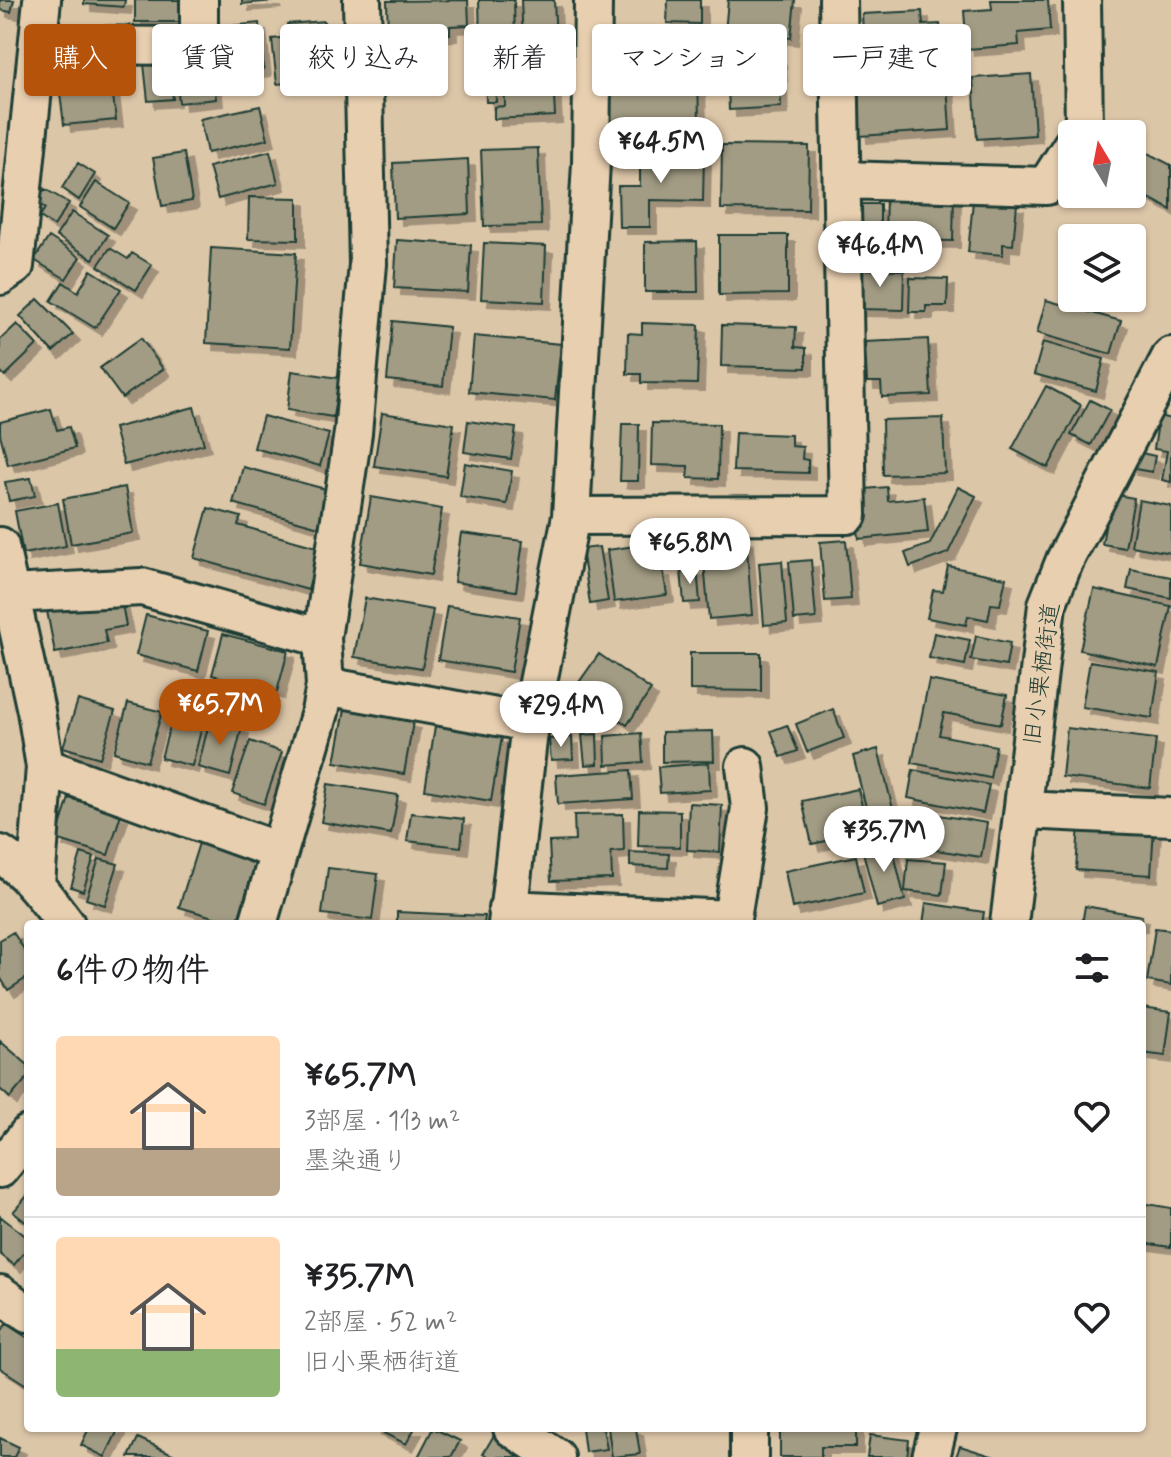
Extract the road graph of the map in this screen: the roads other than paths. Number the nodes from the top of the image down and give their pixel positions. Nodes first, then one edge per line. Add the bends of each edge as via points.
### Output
1 (42, 0) edge
2 (199, 0) edge
3 (362, 0) edge
4 (593, 0) edge
5 (838, 0) edge
6 (1082, 0) edge
7 (40, 24) edge
8 (136, 46) edge
9 (33, 96) edge
10 (1084, 120) edge
11 (1058, 167) edge
12 (842, 180) junction
13 (0, 276) edge
14 (1171, 356) edge
15 (1159, 403) edge
16 (571, 516) junction
17 (0, 546) edge
18 (5, 591) edge
19 (322, 638) junction
20 (325, 686) junction
21 (530, 723) junction
22 (745, 766) dead end
23 (45, 767) junction
24 (1024, 810) junction
25 (1171, 817) edge
26 (278, 851) junction
27 (0, 854) edge
28 (36, 884) junction
29 (507, 917) edge
30 (63, 920) edge
31 (259, 920) edge
32 (675, 920) edge
33 (731, 920) edge
34 (1010, 920) edge
35 (24, 1139) edge
36 (0, 1169) edge
37 (0, 1294) edge
38 (24, 1311) edge
39 (518, 1432) edge
40 (749, 1432) edge
41 (937, 1432) edge
42 (556, 1457) edge
43 (749, 1457) edge
44 (931, 1457) edge

1 - 7 street
2 - 8 street via 199,46
3 - 19 street via 368,264 353,433
4 - 16 street via 591,163
5 - 12 street
6 - 10 street
9 - 13 street via 15,266
11 - 12 street via 1046,186
12 - 16 street via 848,515
14 - 15 street, 旧小栗栖街道
15 - 24 street, 旧小栗栖街道 via 1065,560 1047,605
16 - 21 street
17 - 18 street
18 - 19 street via 142,587
18 - 23 street
19 - 20 street
20 - 21 street
20 - 26 street
21 - 29 street
22 - 33 street via 750,808
23 - 26 street
23 - 28 street
24 - 25 street
24 - 34 street, 旧小栗栖街道
26 - 31 street
27 - 28 street
28 - 30 street
29 - 32 street
35 - 36 street
37 - 38 street
39 - 42 street
40 - 43 street
41 - 44 street

